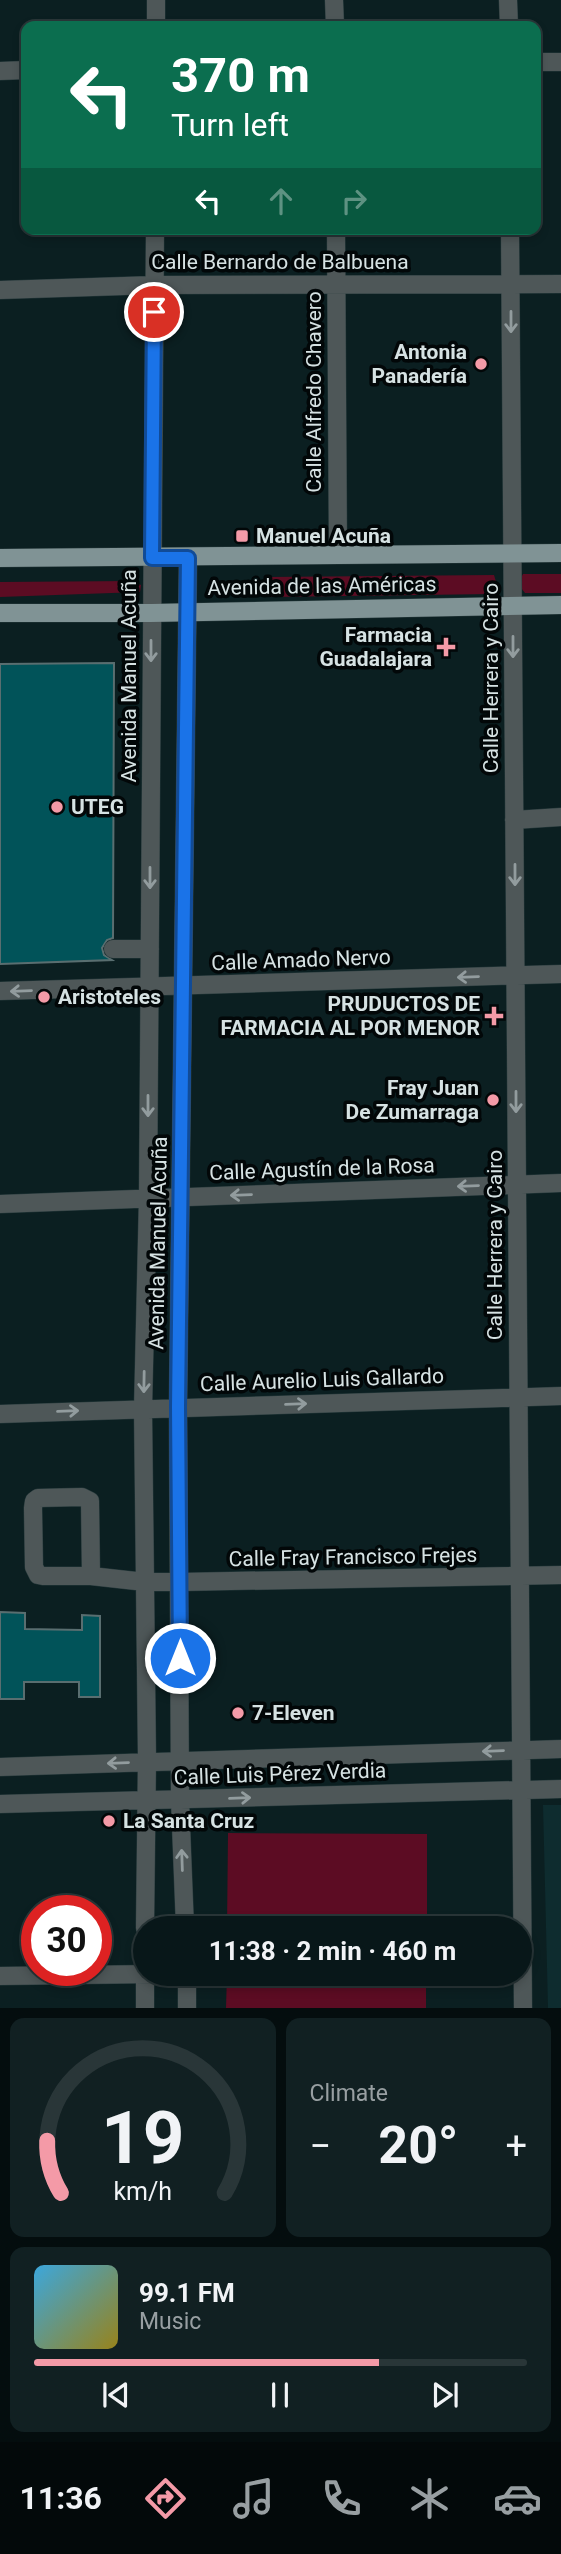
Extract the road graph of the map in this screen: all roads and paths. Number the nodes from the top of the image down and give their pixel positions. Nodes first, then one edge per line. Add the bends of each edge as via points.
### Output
1 (156, 0) edge
2 (334, 0) edge
3 (509, 0) edge
4 (156, 21) edge
5 (335, 21) edge
6 (509, 21) edge
7 (541, 62) edge
8 (561, 62) edge
9 (21, 70) edge
10 (0, 71) edge
11 (155, 235) edge
12 (336, 235) edge
13 (510, 235) edge
14 (510, 284) junction
15 (561, 284) edge
16 (155, 285) junction
17 (336, 285) junction
18 (0, 290) edge
19 (561, 553) edge
20 (338, 554) junction
21 (513, 554) junction
22 (0, 558) edge
23 (152, 558) junction
24 (188, 558) junction
25 (561, 605) edge
26 (513, 606) junction
27 (187, 611) junction
28 (0, 613) edge
29 (151, 613) junction
30 (561, 817) edge
31 (514, 820) junction
32 (113, 949) dead end
33 (150, 949) junction
34 (561, 974) edge
35 (516, 976) junction
36 (184, 986) junction
37 (149, 987) junction
38 (0, 991) edge
39 (561, 1182) edge
40 (517, 1184) junction
41 (148, 1197) junction
42 (181, 1197) junction
43 (0, 1203) edge
44 (561, 1396) edge
45 (519, 1397) junction
46 (178, 1407) junction
47 (143, 1409) junction
48 (0, 1414) edge
49 (561, 1575) edge
50 (91, 1576) junction
51 (520, 1577) junction
52 (145, 1582) junction
53 (180, 1582) junction
54 (561, 1749) edge
55 (521, 1750) junction
56 (180, 1761) junction
57 (146, 1762) junction
58 (0, 1767) edge
59 (561, 1789) edge
60 (522, 1790) junction
61 (146, 1800) junction
62 (180, 1800) junction
63 (0, 1804) edge
64 (145, 1916) edge
65 (185, 1916) edge
66 (133, 1974) edge
67 (0, 1976) edge
68 (145, 1986) edge
69 (187, 1986) edge
70 (145, 2008) edge
71 (187, 2008) edge
72 (523, 2008) edge

1 - 4 street
2 - 5 street
3 - 6 street
7 - 8 street
9 - 10 street
11 - 16 street, Avenida Manuel Acuña
12 - 17 street, Calle Alfredo Chavero
13 - 14 street, Calle Herrera y Cairo
14 - 15 street, Calle Bernardo de Balbuena
14 - 17 street, Calle Bernardo de Balbuena
14 -> 21 street, Calle Herrera y Cairo
16 - 17 street, Calle Bernardo de Balbuena
16 - 18 street, Calle Bernardo de Balbuena
16 - 23 street, Avenida Manuel Acuña
17 - 20 street, Calle Alfredo Chavero
19 - 21 main road, Avenida de las Américas
20 - 21 main road, Avenida de las Américas
20 - 24 main road, Avenida de las Américas
21 - 26 street, Calle Herrera y Cairo
22 - 23 main road, Avenida de las Américas
23 - 24 main road, Avenida de las Américas
23 - 29 street, Avenida Manuel Acuña
24 - 27 street, Avenida Manuel Acuña
25 - 26 main road, Avenida de las Américas
26 - 27 main road, Avenida de las Américas
26 -> 31 street, Calle Herrera y Cairo
27 - 29 main road, Avenida de las Américas
27 - 36 street, Avenida Manuel Acuña
28 - 29 main road, Avenida de las Américas
29 -> 33 street, Avenida Manuel Acuña
30 - 31 street
31 -> 35 street, Calle Herrera y Cairo
32 - 33 street
33 - 37 street, Avenida Manuel Acuña
34 - 35 street, Calle Amado Nervo
35 -> 36 street, Calle Amado Nervo
35 -> 40 street, Calle Herrera y Cairo
36 - 37 street, Calle Amado Nervo
36 - 42 street, Avenida Manuel Acuña
37 -> 38 street, Calle Amado Nervo
37 -> 41 street, Avenida Manuel Acuña
39 - 40 street, Calle Agustín de la Rosa
40 -> 42 street, Calle Agustín de la Rosa
40 - 45 street, Calle Herrera y Cairo
41 - 42 street, Calle Agustín de la Rosa
41 - 43 street, Calle Agustín de la Rosa
41 -> 47 street, Avenida Manuel Acuña
42 - 46 street, Avenida Manuel Acuña
44 - 45 street, Calle Aurelio Luis Gallardo
46 -> 45 street, Calle Aurelio Luis Gallardo
45 - 51 street, Calle Herrera y Cairo
46 - 47 street, Calle Aurelio Luis Gallardo
46 - 53 street, Avenida Manuel Acuña
48 -> 47 street, Calle Aurelio Luis Gallardo
47 - 52 street, Avenida Manuel Acuña
49 - 51 street, Calle Fray Francisco Frejes
50 - 50 street, Calle Fray Francisco Frejes via 35,1572 33,1508 38,1498 82,1496 90,1501
50 - 52 street, Calle Fray Francisco Frejes
51 - 53 street, Calle Fray Francisco Frejes
51 - 55 street, Calle Herrera y Cairo
52 - 53 street, Calle Fray Francisco Frejes
52 - 57 street, Avenida Manuel Acuña
53 - 56 street, Avenida Manuel Acuña
54 - 55 street, Calle Luis Pérez Verdia
55 -> 56 street, Calle Luis Pérez Verdia
55 - 60 street, Calle Herrera y Cairo
56 - 57 street, Calle Luis Pérez Verdia
56 - 62 street, Avenida Manuel Acuña
57 -> 58 street, Calle Luis Pérez Verdia
57 - 61 street, Avenida Manuel Acuña
59 - 60 street, Calle Luis Pérez Verdia
62 -> 60 street, Calle Luis Pérez Verdia
60 - 72 street, Calle Herrera y Cairo
61 - 62 street, Calle Luis Pérez Verdia
61 - 63 street, Calle Luis Pérez Verdia
61 - 64 street, Avenida Manuel Acuña
65 -> 62 street, Avenida Manuel Acuña
66 - 67 street
68 - 70 street
69 - 71 street

